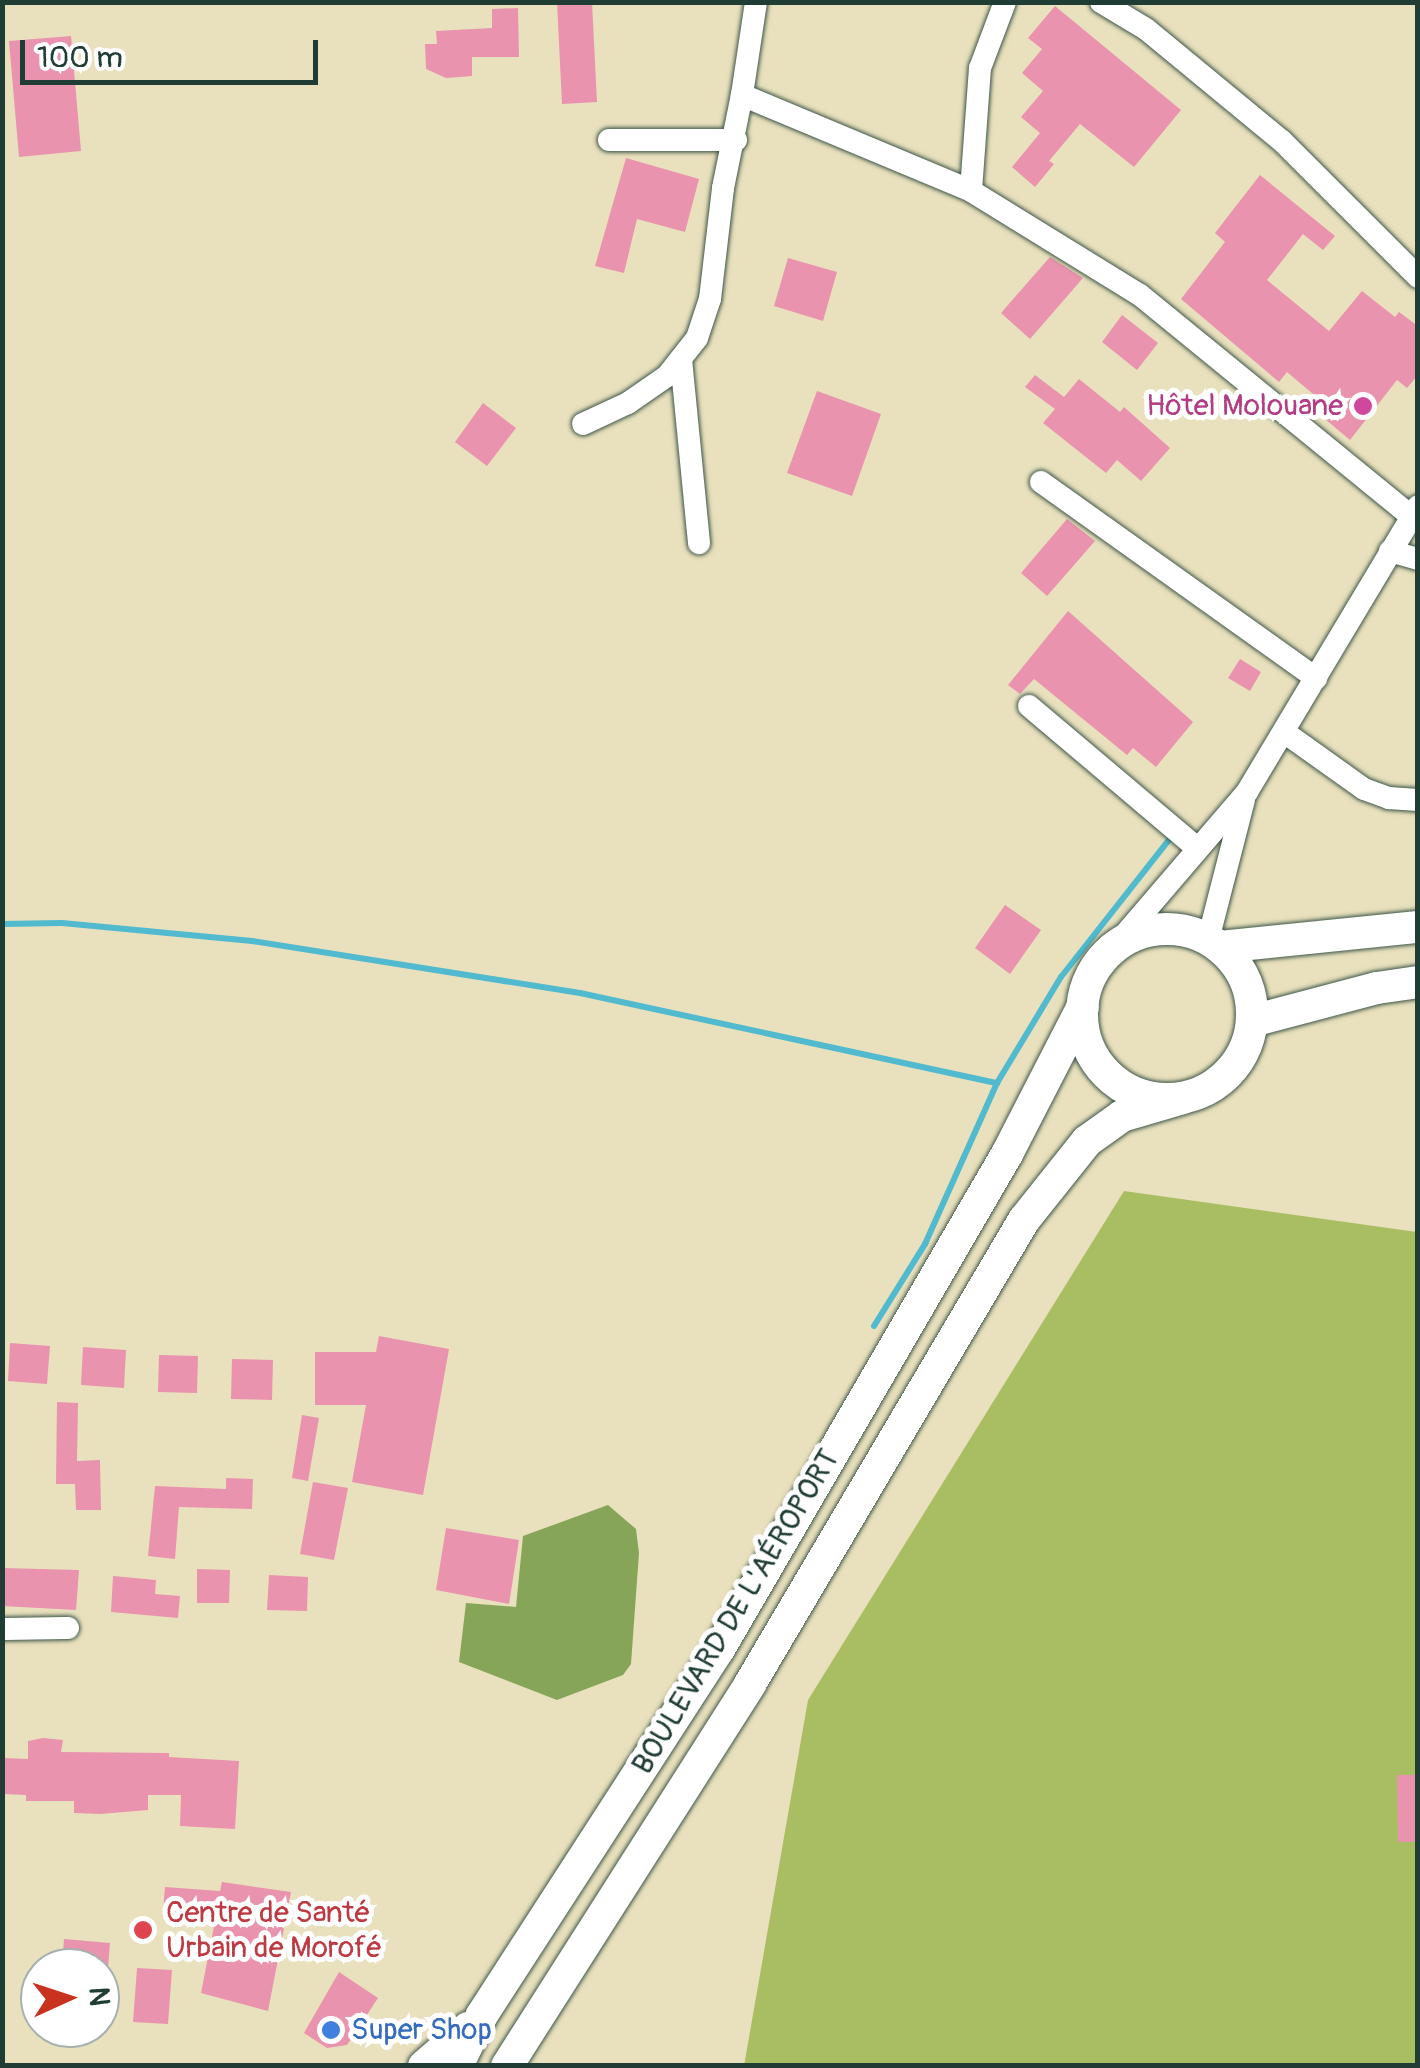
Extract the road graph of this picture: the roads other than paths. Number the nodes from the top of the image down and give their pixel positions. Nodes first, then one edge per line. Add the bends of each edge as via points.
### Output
1 (756, 2) edge
2 (1005, 2) edge
3 (1101, 2) edge
4 (742, 95) junction
5 (609, 140) dead end
6 (736, 140) junction
7 (971, 191) junction
8 (1418, 277) edge
9 (681, 359) junction
10 (583, 424) dead end
11 (1042, 482) dead end
12 (1414, 511) edge
13 (699, 543) dead end
14 (1390, 551) junction
15 (1418, 559) edge
16 (1316, 678) junction
17 (1029, 706) dead end
18 (1284, 732) junction
19 (1246, 792) junction
20 (1418, 800) edge
21 (1198, 849) junction
22 (1418, 928) edge
23 (1214, 944) junction
24 (1115, 946) junction
25 (1418, 982) edge
26 (1083, 1006) junction
27 (1252, 1021) junction
28 (1183, 1098) junction
29 (68, 1628) dead end
30 (2, 1629) edge
31 (482, 2015) junction
32 (529, 2027) junction
33 (424, 2066) edge
34 (457, 2066) edge
35 (507, 2066) edge
36 (525, 2066) edge

1 - 4 street
2 - 7 street via 980,68
3 - 8 street via 1146,29 1282,141
4 - 6 street
4 - 7 street
5 - 6 street
6 - 9 street via 723,188 710,299 697,338
7 - 12 street via 1140,295
9 - 10 street via 628,402
9 - 13 street
11 - 16 street
12 - 14 street
14 - 15 street
14 - 16 street
16 - 18 street
17 - 21 street
18 - 19 street
18 - 20 street via 1364,789
19 - 21 street
19 - 23 street
21 - 24 street
22 - 23 highway
23 - 24 highway via 1168,928
23 - 27 highway via 1239,968
24 - 26 highway via 1088,983
25 - 27 highway
26 - 28 highway via 1084,1032 1110,1077 1156,1099
26 - 31 highway, BOULEVARD DE L'AÉROPORT via 1007,1154 719,1649
27 - 28 highway via 1230,1071
28 - 32 highway, BOULEVARD DE L'AÉROPORT via 1122,1116 1087,1141 1024,1220 750,1684
29 - 30 street
31 - 33 highway
31 - 34 highway, BOULEVARD DE L'AÉROPORT
32 - 35 highway, BOULEVARD DE L'AÉROPORT
32 - 36 highway

